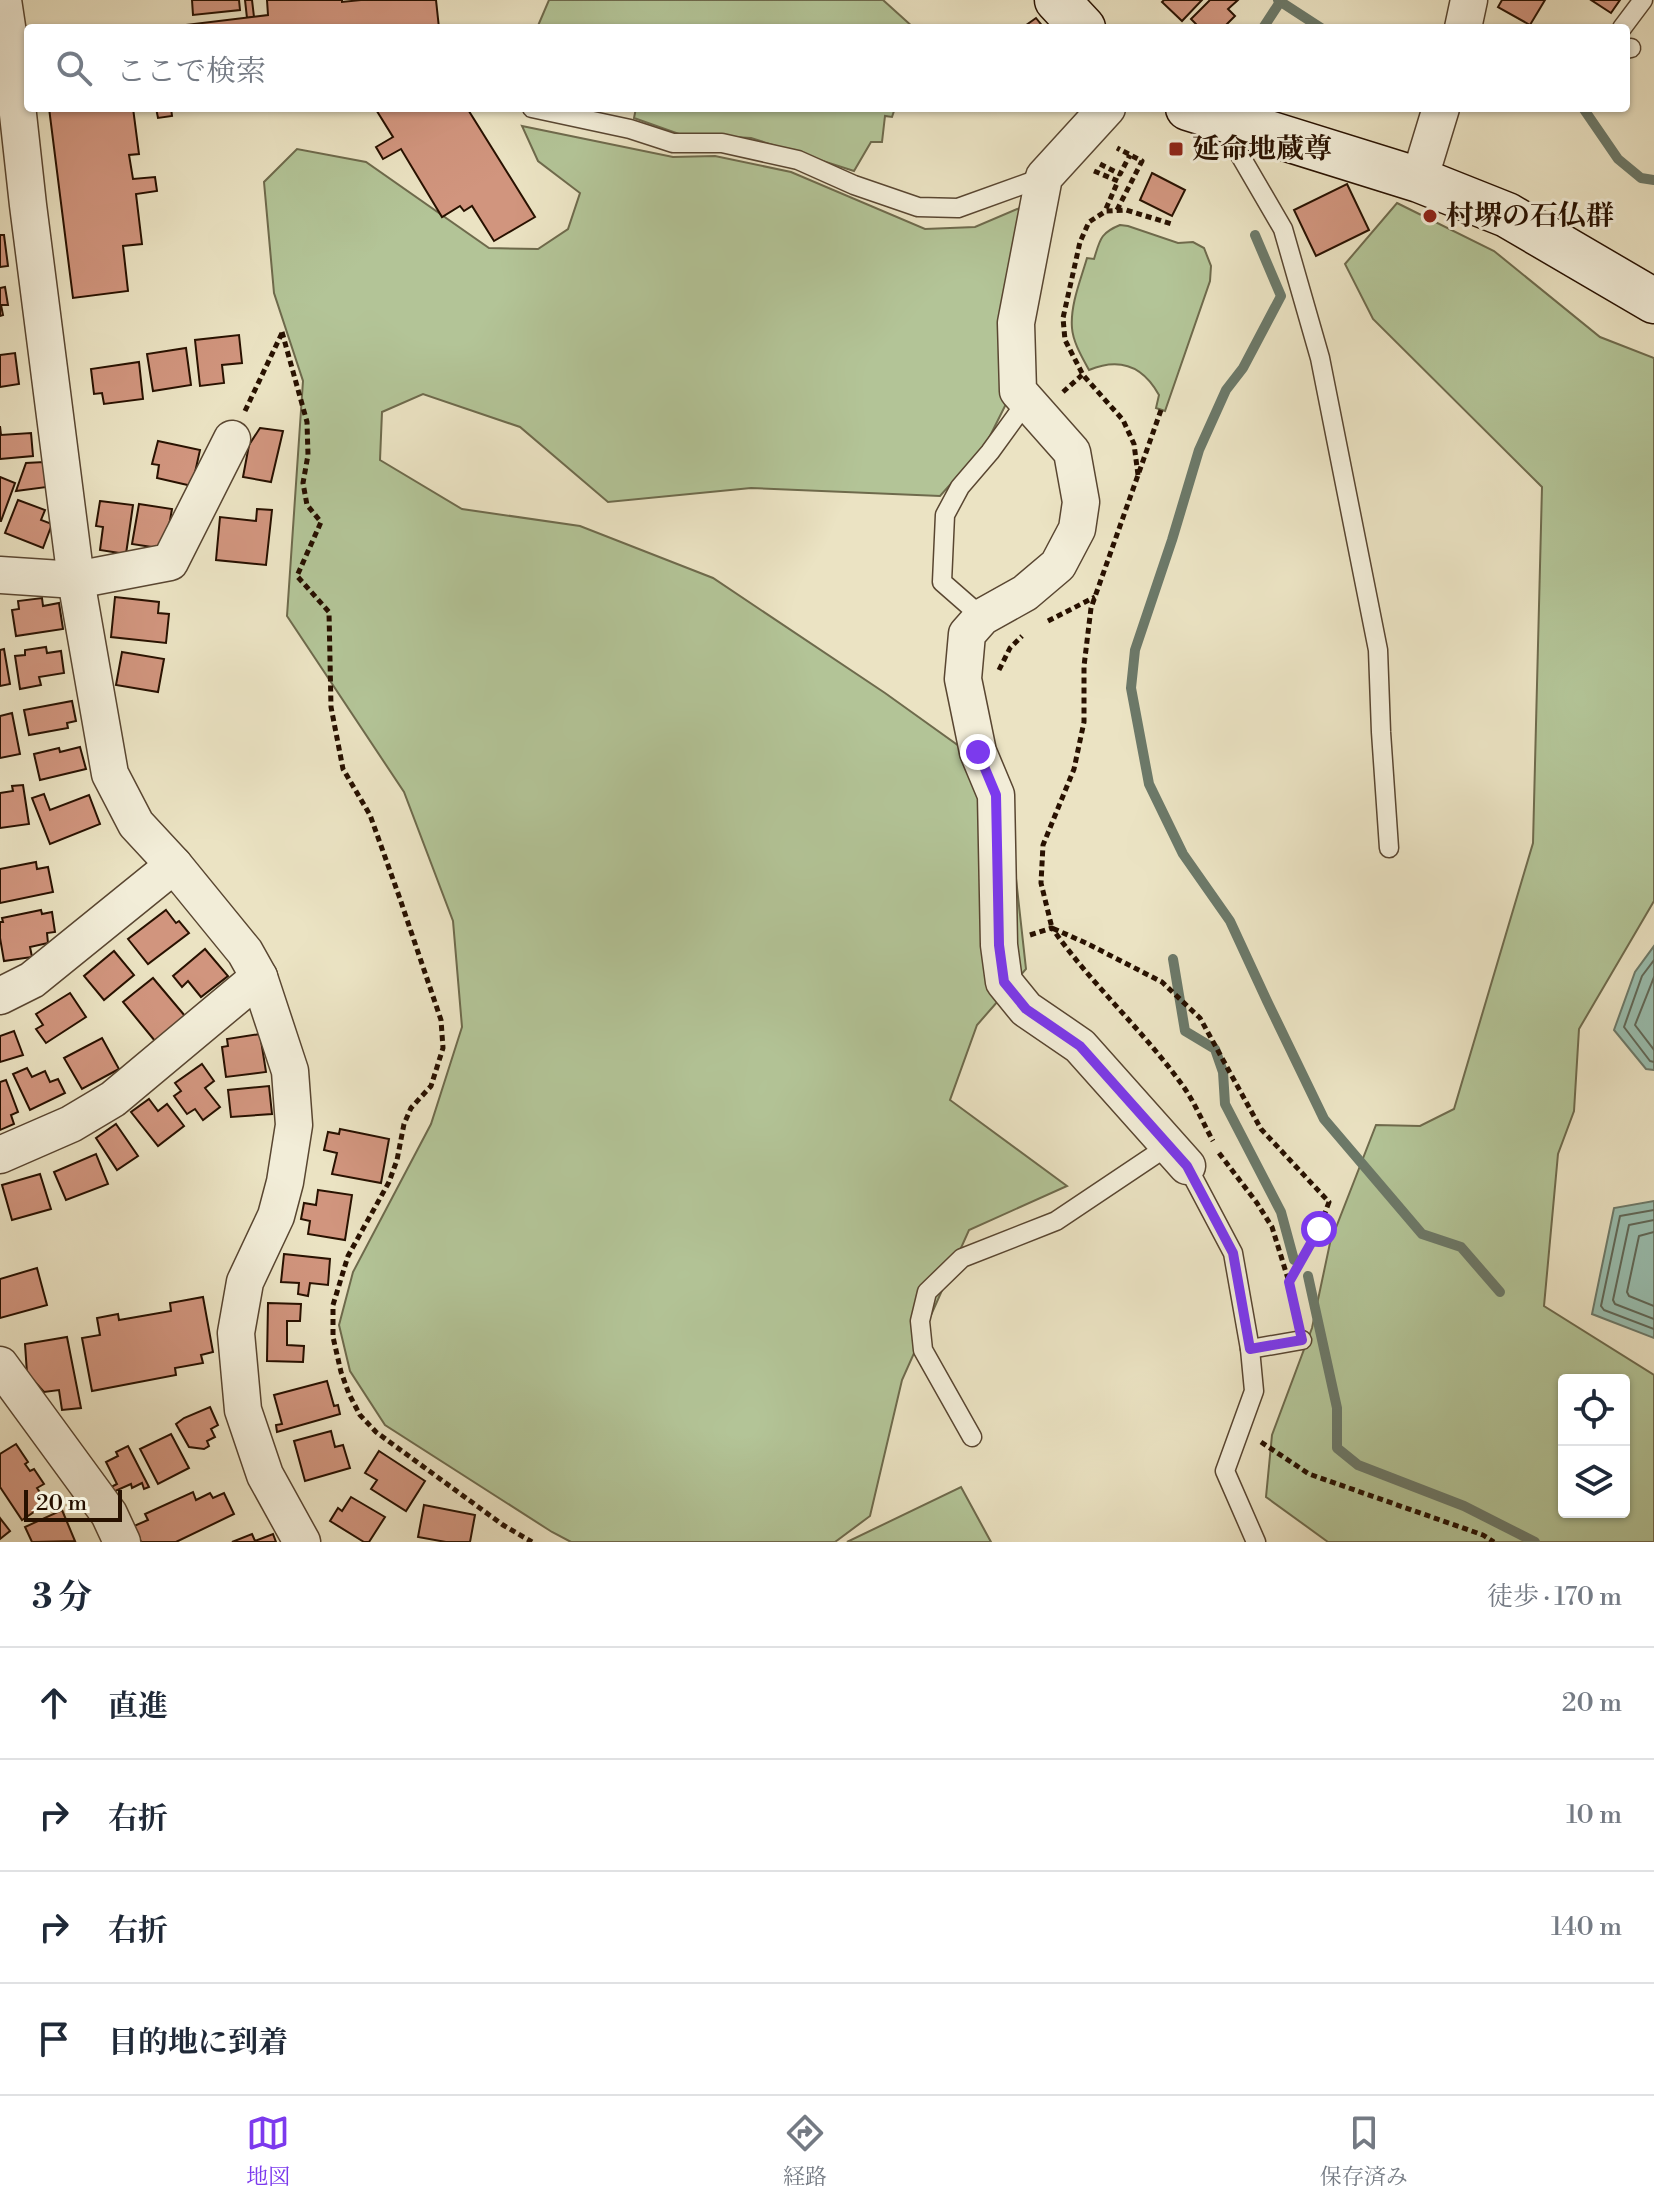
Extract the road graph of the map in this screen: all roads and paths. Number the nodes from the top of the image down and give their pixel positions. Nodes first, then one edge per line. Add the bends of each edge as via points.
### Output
1 (3, 0) edge
2 (1057, 0) edge
3 (1469, 0) edge
4 (1643, 0) edge
5 (1079, 24) edge
6 (1464, 24) edge
7 (1625, 24) edge
8 (6, 61) edge
9 (551, 112) edge
10 (1103, 112) edge
11 (1440, 112) edge
12 (1203, 113) edge
13 (1130, 155) dead end
14 (1097, 162) dead end
15 (1139, 164) dead end
16 (1093, 170) dead end
17 (1044, 177) junction
18 (1419, 180) junction
19 (14, 207) edge
20 (1117, 211) junction
21 (1105, 212) junction
22 (1172, 224) dead end
23 (1654, 301) edge
24 (1083, 375) junction
25 (260, 379) dead end
26 (1063, 392) dead end
27 (1027, 401) junction
28 (1161, 410) dead end
29 (232, 439) dead end
30 (1138, 478) junction
31 (0, 575) edge
32 (76, 580) junction
33 (1095, 597) junction
34 (982, 617) junction
35 (1041, 625) dead end
36 (1028, 631) dead end
37 (996, 683) dead end
38 (1389, 848) dead end
39 (174, 865) junction
40 (1052, 928) junction
41 (259, 977) junction
42 (0, 996) edge
43 (0, 1155) edge
44 (1178, 1156) junction
45 (1289, 1282) junction
46 (1302, 1340) joint
47 (1250, 1349) junction
48 (0, 1365) edge
49 (1240, 1428) junction
50 (972, 1437) dead end
51 (122, 1542) edge
52 (302, 1542) edge
53 (532, 1542) edge
54 (1256, 1542) edge
55 (1494, 1542) edge

1 - 8 street
2 - 5 street
3 - 6 street
4 - 7 lane
8 - 19 street
9 - 17 lane via 673,143 722,143 798,160 918,207 958,208
10 - 17 street
11 - 18 street
12 - 18 street
12 - 38 lane via 1283,229 1320,358 1378,650
13 - 14 path via 1120,174
15 - 20 path
16 - 21 path via 1118,181
17 - 27 street via 1016,323 1018,391
18 - 23 street via 1507,215
19 - 32 street
20 - 21 path
20 - 22 path
21 - 24 path via 1089,222 1080,242 1063,318 1065,340
24 - 26 path
24 - 30 path via 1123,420 1134,444
25 - 53 path via 282,332 307,422 307,505 321,522 297,576 329,612 331,707 343,769 370,815 441,1020 443,1048 431,1086 411,1108 389,1182 348,1256 337,1290 333,1337 341,1372 360,1415 376,1432
27 - 34 lane via 960,487 945,515 942,582
27 - 34 street via 1072,452 1081,502 1077,529 1058,565 1025,593
28 - 30 path
29 - 32 street via 170,562
30 - 33 path
31 - 32 street
32 - 39 street via 110,774 136,824
33 - 35 path
33 - 40 path via 1084,666 1082,734 1074,769 1043,845 1041,883
34 - 44 street via 967,634 963,679 978,752 996,795 1004,982 1026,1009 1080,1046
36 - 37 path via 1010,648
39 - 41 street
39 - 42 street via 32,980
40 - 45 path via 1185,1089 1220,1154 1272,1227
40 - 45 path via 1162,982 1200,1018 1261,1129 1329,1202
41 - 43 street via 113,1099
41 - 52 street via 290,1071 294,1125 276,1216 245,1282 236,1333 238,1367 243,1410 265,1475
44 - 47 lane via 1233,1253
44 - 50 lane via 1056,1221 962,1258 927,1292 920,1321 923,1350
45 - 46 path
46 - 47 lane
47 - 49 lane via 1254,1391
48 - 51 street via 109,1514
49 - 54 lane via 1225,1471
49 - 55 path via 1309,1474

